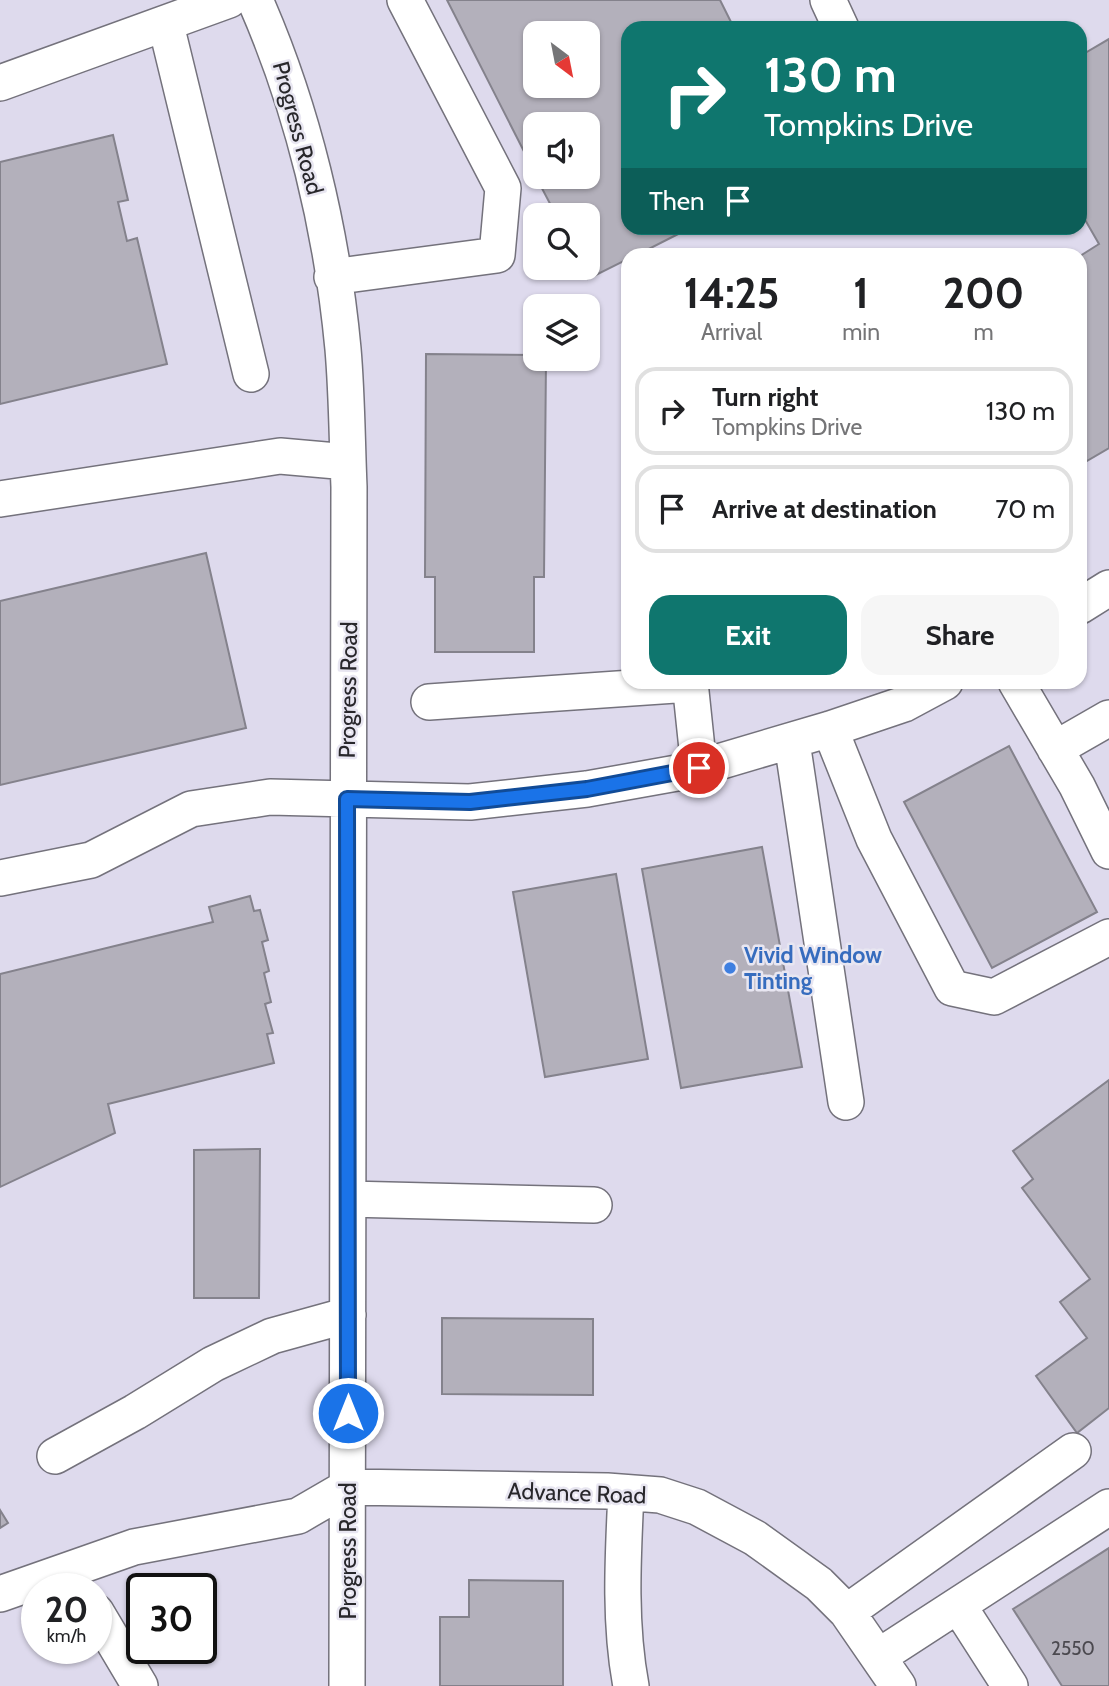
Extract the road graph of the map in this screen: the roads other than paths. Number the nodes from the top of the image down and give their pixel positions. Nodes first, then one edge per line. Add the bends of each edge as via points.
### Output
1 (229, 0) edge
2 (255, 0) edge
3 (405, 0) edge
4 (828, 0) edge
5 (838, 21) edge
6 (166, 25) junction
7 (0, 83) edge
8 (332, 277) junction
9 (251, 374) dead end
10 (348, 461) junction
11 (0, 499) edge
12 (1109, 588) edge
13 (1087, 602) edge
14 (621, 688) edge
15 (691, 689) edge
16 (932, 689) edge
17 (1020, 689) edge
18 (429, 702) dead end
19 (1109, 718) edge
20 (830, 729) junction
21 (792, 742) junction
22 (1055, 749) junction
23 (699, 768) junction
24 (347, 799) junction
25 (1109, 850) edge
26 (0, 878) edge
27 (1109, 937) edge
28 (846, 1102) dead end
29 (348, 1199) junction
30 (594, 1205) dead end
31 (348, 1315) junction
32 (1073, 1451) dead end
33 (55, 1456) dead end
34 (348, 1487) junction
35 (626, 1493) junction
36 (1109, 1507) edge
37 (88, 1573) edge
38 (21, 1590) edge
39 (0, 1594) edge
40 (958, 1605) junction
41 (847, 1612) junction
42 (112, 1639) edge
43 (878, 1657) junction
44 (140, 1686) edge
45 (347, 1686) edge
46 (631, 1686) edge
47 (898, 1686) edge
48 (1010, 1686) edge

1 - 6 street
2 - 8 street, Progress Road via 298,114
3 - 8 street via 503,188 497,255
4 - 5 street
6 - 7 street
6 - 9 street
8 - 10 street, Progress Road via 343,349
10 - 11 street via 280,456
10 - 24 street, Progress Road
12 - 13 street
14 - 18 street
15 - 23 street
16 - 20 street via 904,704
17 - 22 street
19 - 22 street
20 - 21 street
20 - 27 street via 874,839 952,988 994,997
21 - 23 street
21 - 28 street
22 - 25 street
23 - 24 street via 587,789 470,802
24 - 26 street via 270,797 191,809 91,859
24 - 29 street, Progress Road
29 - 30 street
29 - 31 street, Progress Road
31 - 33 street via 272,1336 213,1364
31 - 34 street, Progress Road
32 - 41 street
34 - 35 street, Advance Road
34 - 37 street via 298,1516 134,1548
34 - 45 street, Progress Road
35 - 41 street, Advance Road via 697,1507 819,1584
35 - 46 street via 622,1559
36 - 40 street
38 - 39 street
40 - 43 street
40 - 48 street
41 - 43 street, Advance Road
42 - 44 street
43 - 47 street, Advance Road

